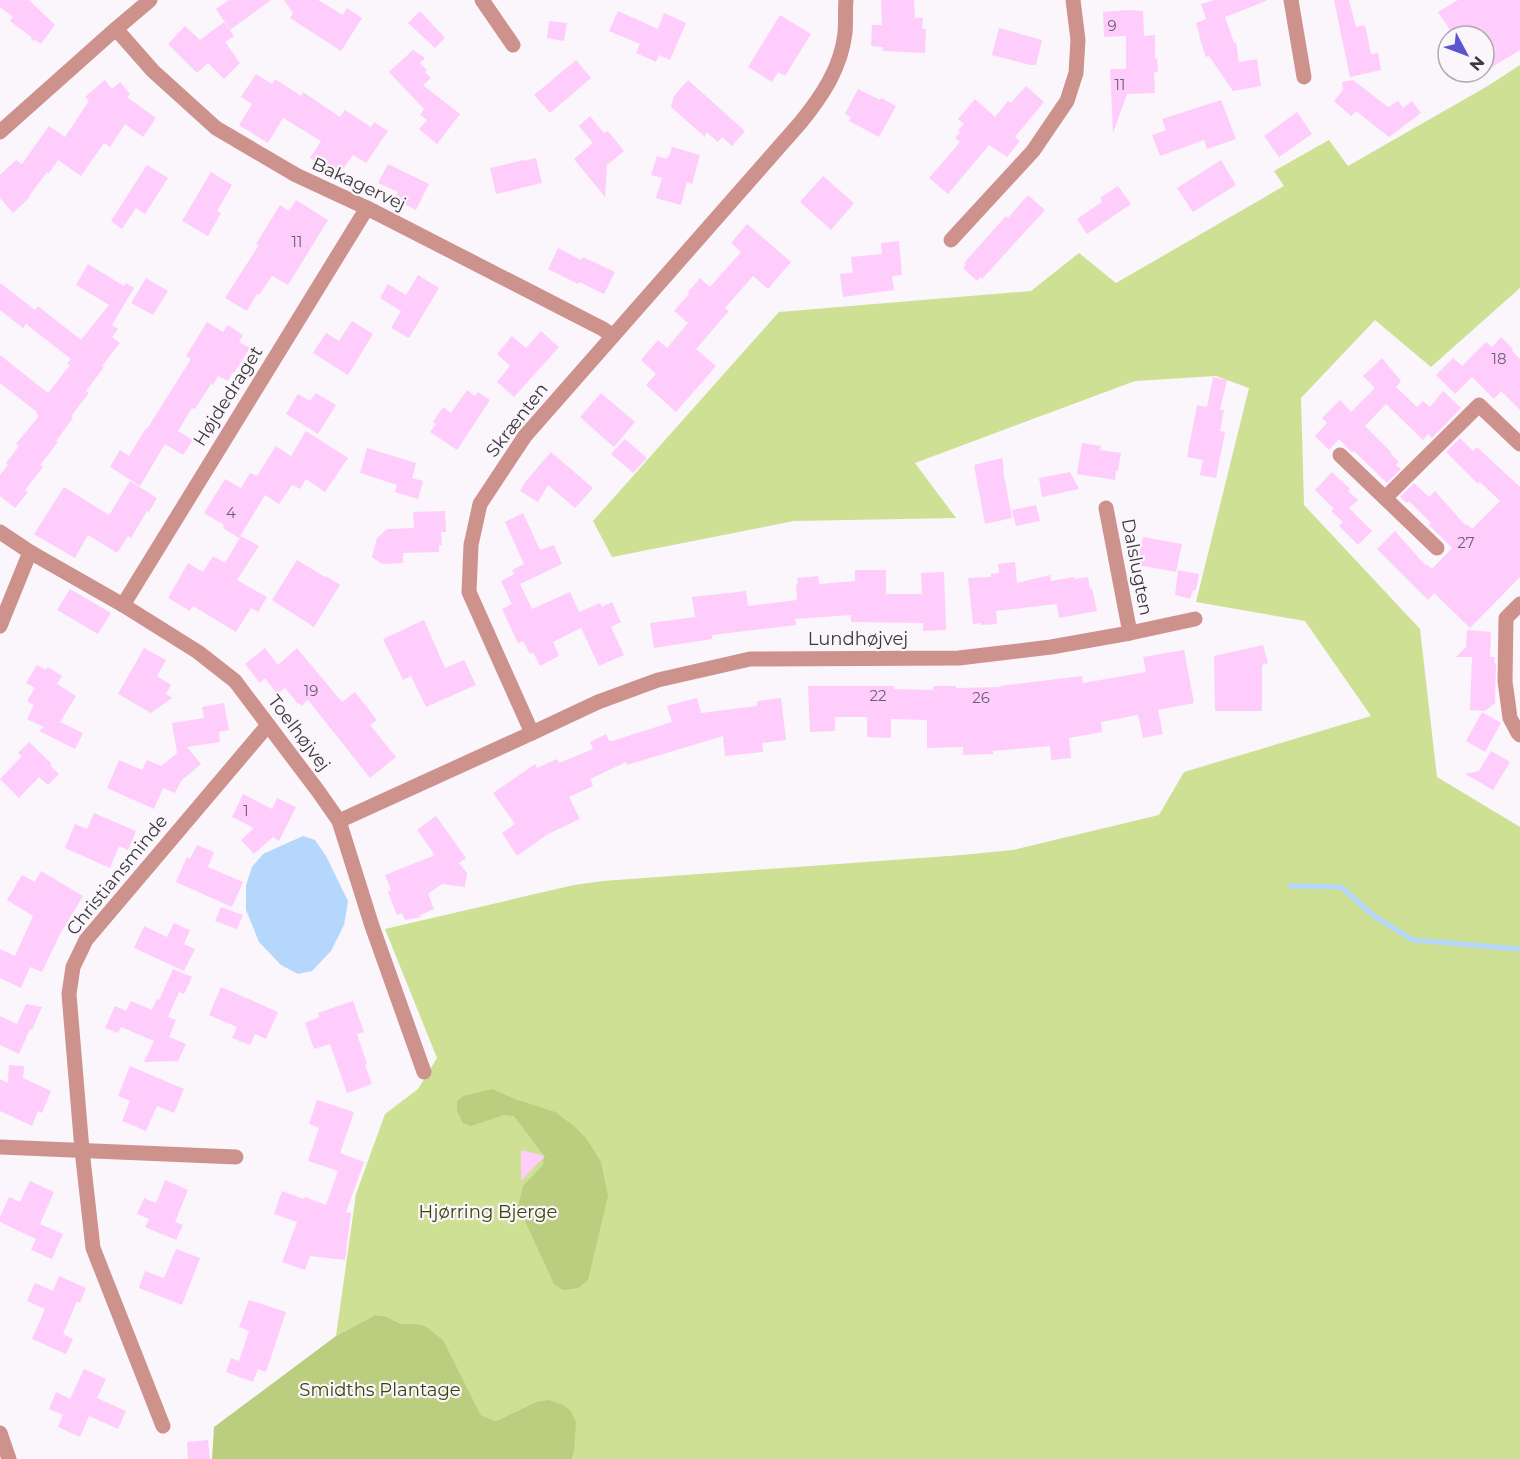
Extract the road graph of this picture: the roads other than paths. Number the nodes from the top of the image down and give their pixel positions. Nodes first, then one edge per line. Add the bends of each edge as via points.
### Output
1 (150, 0) edge
2 (482, 0) edge
3 (846, 0) edge
4 (1073, 0) edge
5 (1292, 0) edge
6 (116, 28) junction
7 (513, 45) dead end
8 (1305, 77) dead end
9 (0, 132) edge
10 (367, 208) junction
11 (951, 240) dead end
12 (613, 336) junction
13 (1520, 444) edge
14 (1340, 455) dead end
15 (1385, 498) junction
16 (1106, 508) dead end
17 (0, 532) edge
18 (1437, 549) dead end
19 (30, 552) junction
20 (1520, 604) edge
21 (123, 605) junction
22 (1195, 619) dead end
23 (0, 626) edge
24 (1130, 633) junction
25 (268, 725) junction
26 (532, 733) junction
27 (1520, 735) edge
28 (339, 821) junction
29 (424, 1072) dead end
30 (0, 1147) edge
31 (82, 1150) junction
32 (236, 1157) dead end
33 (163, 1426) dead end
34 (0, 1433) edge
35 (9, 1459) edge

1 - 6 street
2 - 7 street
3 - 12 street, Skrænten via 841,54 825,91
4 - 11 street via 1078,40 1076,73 1067,101 1033,151
5 - 8 street
6 - 9 street
6 - 10 street, Bakagervej via 153,70 216,129 296,175
10 - 12 street, Bakagervej
10 - 21 street, Højdedraget
12 - 26 street, Skrænten via 525,436 480,504 471,545 469,592
13 - 15 street via 1479,405
14 - 15 street
15 - 18 street
16 - 24 street, Dalslugten
17 - 19 street, Toelhøjvej
19 - 21 street, Toelhøjvej
19 - 23 street
20 - 27 street via 1506,618 1506,681 1510,718
21 - 25 street, Toelhøjvej via 236,681
22 - 24 street, Lundhøjvej
24 - 26 street, Lundhøjvej via 959,658 750,658 658,680
25 - 28 street, Toelhøjvej
25 - 31 street, Christiansminde via 86,940 73,967 69,994
26 - 28 street
28 - 29 street, Toelhøjvej
30 - 31 street
31 - 32 street
31 - 33 street, Christiansminde via 93,1248
34 - 35 street

